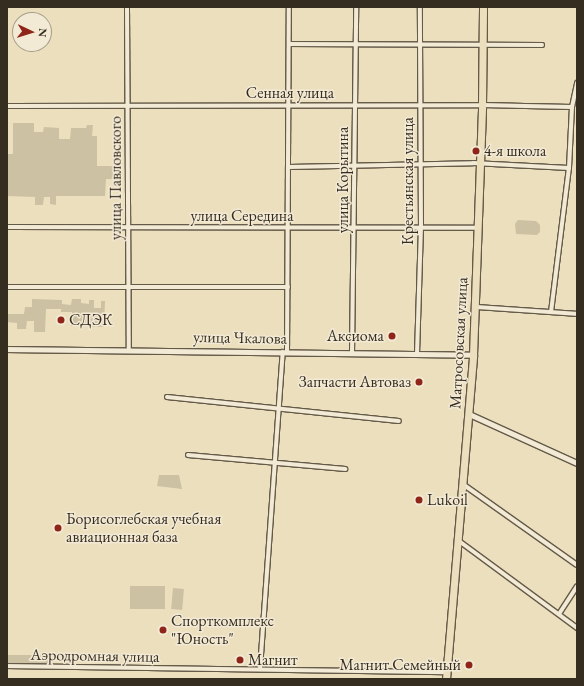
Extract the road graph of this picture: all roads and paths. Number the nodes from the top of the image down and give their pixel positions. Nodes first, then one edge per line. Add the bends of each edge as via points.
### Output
1 (127, 7) edge
2 (289, 7) edge
3 (356, 7) edge
4 (420, 7) edge
5 (483, 7) edge
6 (289, 44) junction
7 (420, 44) junction
8 (356, 45) junction
9 (483, 45) junction
10 (542, 45) dead end
11 (577, 83) edge
12 (289, 104) junction
13 (128, 105) junction
14 (420, 105) junction
15 (482, 105) junction
16 (7, 106) edge
17 (355, 106) junction
18 (572, 107) junction
19 (421, 165) junction
20 (480, 165) junction
21 (355, 166) junction
22 (289, 167) junction
23 (569, 168) junction
24 (7, 227) edge
25 (289, 227) junction
26 (421, 227) junction
27 (356, 228) junction
28 (478, 228) junction
29 (128, 229) junction
30 (7, 287) edge
31 (288, 287) junction
32 (128, 289) junction
33 (475, 307) junction
34 (551, 312) junction
35 (577, 314) edge
36 (7, 349) edge
37 (128, 350) junction
38 (285, 352) junction
39 (352, 353) junction
40 (417, 354) junction
41 (473, 355) junction
42 (167, 397) dead end
43 (281, 407) junction
44 (470, 414) junction
45 (399, 421) dead end
46 (188, 455) dead end
47 (276, 462) junction
48 (577, 463) edge
49 (345, 469) dead end
50 (464, 485) junction
51 (459, 541) junction
52 (577, 566) edge
53 (577, 586) edge
54 (559, 614) junction
55 (577, 628) edge
56 (7, 666) edge
57 (260, 669) junction
58 (446, 676) edge

1 - 13 street, улица Павловского
2 - 6 street
3 - 8 street, улица Корытина
4 - 7 street, Крестьянская улица
5 - 9 highway, Матросовская улица
6 - 8 street
6 - 12 street
7 - 8 street
7 - 9 street
7 - 14 street, Крестьянская улица
8 - 17 street, улица Корытина
9 - 10 street
9 - 15 highway, Матросовская улица
11 - 18 street
12 - 13 street, Сенная улица
12 - 17 street, Сенная улица
12 - 22 street
13 - 16 street, Сенная улица
13 - 29 street, улица Павловского
14 - 15 street, Сенная улица
14 - 17 street, Сенная улица
14 - 19 street, Крестьянская улица
15 - 18 street, Сенная улица
15 - 20 highway, Матросовская улица
17 - 21 street, улица Корытина
18 - 23 street
19 - 20 street
19 - 21 street
19 - 26 street, Крестьянская улица
20 - 23 street
20 - 28 highway, Матросовская улица
21 - 22 street
21 - 27 street, улица Корытина
22 - 25 street
23 - 34 street
24 - 29 street, улица Середина
25 - 27 street, улица Середина
25 - 29 street, улица Середина
25 - 31 street
26 - 27 street, улица Середина
26 - 28 street, улица Середина
26 - 40 street, Крестьянская улица
27 - 39 street, улица Корытина
28 - 33 highway, Матросовская улица
29 - 32 street, улица Павловского
30 - 32 street
31 - 32 street
31 - 38 street
32 - 37 street, улица Павловского
33 - 34 street
33 - 41 highway, Матросовская улица
34 - 35 street
36 - 37 street, улица Чкалова
37 - 38 street, улица Чкалова
38 - 39 street, улица Чкалова
38 - 43 street
39 - 40 street, улица Чкалова
40 - 41 street, улица Чкалова
41 - 44 highway, Матросовская улица
42 - 43 street
43 - 45 street
43 - 47 street
44 - 48 street
44 - 50 highway, Матросовская улица
46 - 47 street
47 - 49 street
47 - 57 street
50 - 51 highway, Матросовская улица
50 - 52 street
51 - 54 street
51 - 58 highway, Матросовская улица
53 - 54 street
54 - 55 street
56 - 57 street, Аэродромная улица
57 - 58 street, Аэродромная улица

